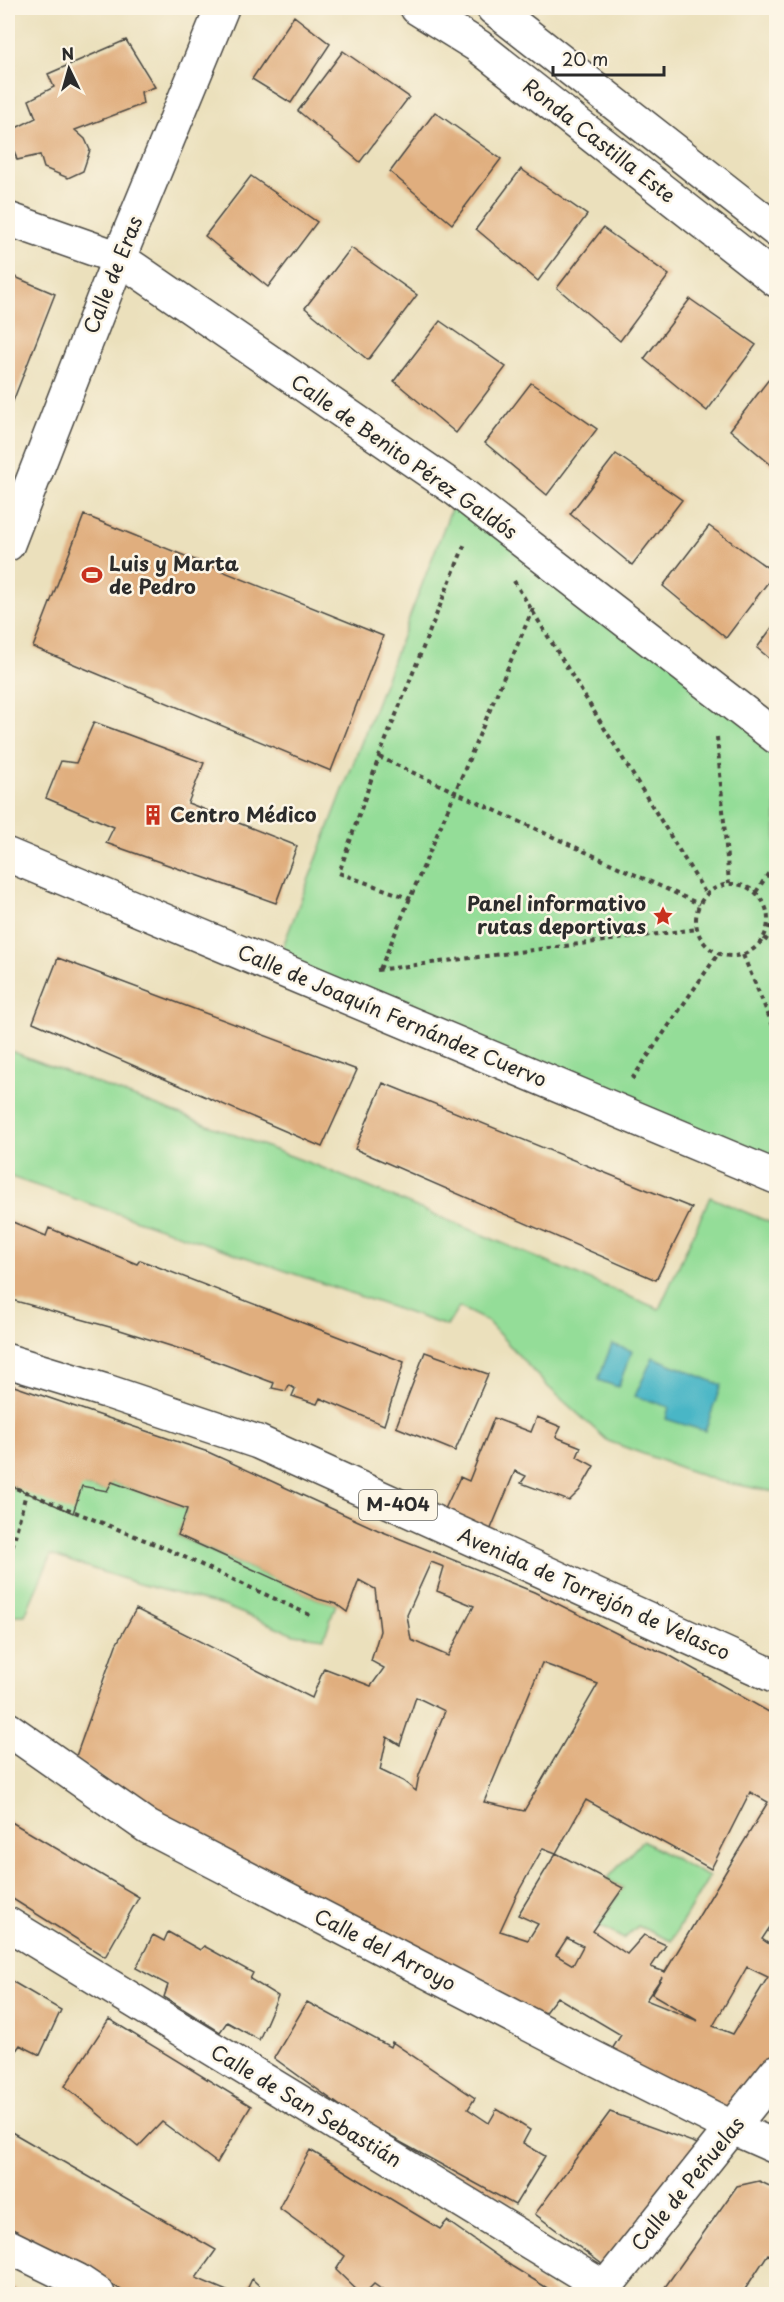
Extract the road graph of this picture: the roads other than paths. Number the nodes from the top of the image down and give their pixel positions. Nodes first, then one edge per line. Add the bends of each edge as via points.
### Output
1 (222, 8) edge
2 (417, 8) edge
3 (493, 8) edge
4 (8, 219) edge
5 (777, 230) edge
6 (119, 258) junction
7 (777, 280) edge
8 (8, 544) edge
9 (777, 737) edge
10 (8, 855) edge
11 (777, 1177) edge
12 (8, 1361) edge
13 (777, 1677) edge
14 (8, 1729) edge
15 (8, 1924) edge
16 (777, 2072) edge
17 (733, 2128) junction
18 (777, 2147) edge
19 (8, 2246) edge
20 (602, 2291) edge
21 (98, 2295) edge

1 - 6 street, Calle de Eras
2 - 7 street, Ronda Castilla Este via 477,46
3 - 5 street
4 - 6 street, Calle de Benito Pérez Galdós
6 - 8 street, Calle de Eras
6 - 9 street, Calle de Benito Pérez Galdós via 458,491
10 - 11 street, Calle de Joaquín Fernández Cuervo
12 - 13 street, Avenida de Torrejón de Velasco / M-404 via 258,1442
14 - 17 street, Calle del Arroyo via 148,1827
15 - 20 street, Calle de San Sebastián
16 - 17 street, Calle de Peñuelas
17 - 18 street, Calle del Arroyo
17 - 20 street, Calle de Peñuelas
19 - 21 street

